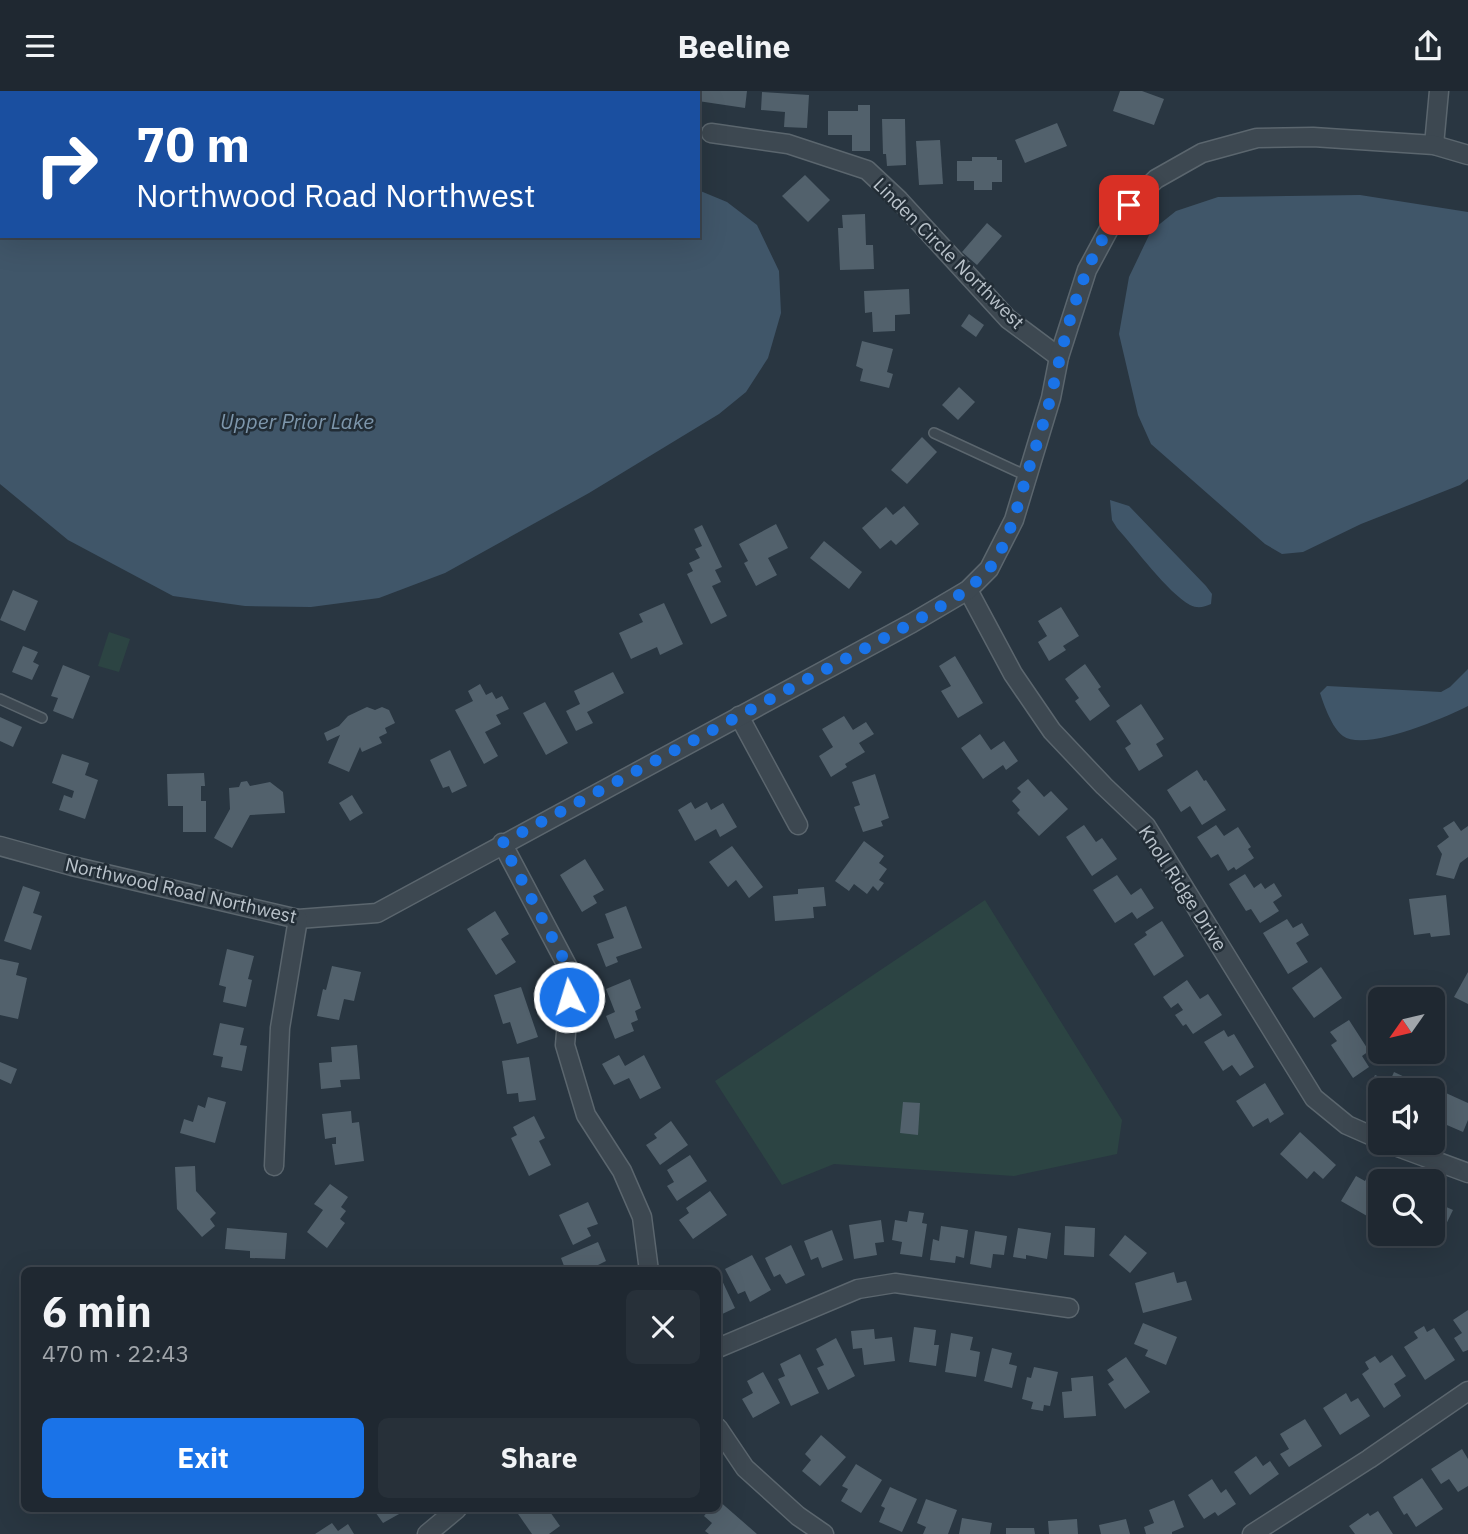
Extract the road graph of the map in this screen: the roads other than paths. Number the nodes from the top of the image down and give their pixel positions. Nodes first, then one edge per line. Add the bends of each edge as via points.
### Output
1 (1439, 91) edge
2 (711, 133) dead end
3 (1434, 145) junction
4 (1468, 155) edge
5 (1059, 356) junction
6 (934, 433) dead end
7 (1027, 476) junction
8 (968, 590) junction
9 (0, 699) edge
10 (738, 716) junction
11 (42, 718) dead end
12 (798, 825) dead end
13 (502, 843) junction
14 (0, 846) edge
15 (299, 919) junction
16 (1368, 1134) edge
17 (1419, 1155) edge
18 (274, 1166) dead end
19 (1468, 1173) edge
20 (648, 1267) edge
21 (1069, 1308) dead end
22 (721, 1347) edge
23 (1468, 1391) edge
24 (721, 1432) edge
25 (453, 1512) edge
26 (805, 1529) edge
27 (427, 1534) edge
28 (824, 1534) edge
29 (1252, 1534) edge

1 - 3 street
2 - 5 street, Linden Circle Northwest via 788,144 867,170 1008,319
3 - 4 street, Northwood Road Northwest
3 - 5 street, Northwood Road Northwest via 1257,138 1202,153 1156,179 1115,218 1087,271
5 - 7 street, Northwood Road Northwest
6 - 7 lane
7 - 8 street, Northwood Road Northwest via 1014,520 989,569
8 - 10 street, Northwood Road Northwest
8 - 16 street, Knoll Ridge Drive via 1013,674 1052,731 1146,826 1314,1098 1346,1125
9 - 11 lane
10 - 12 street
10 - 13 street, Northwood Road Northwest
13 - 15 street, Northwood Road Northwest via 377,913
13 - 20 street via 571,973 565,1045 586,1115 622,1171 642,1217
14 - 15 street, Northwood Road Northwest
15 - 18 street via 279,1028
17 - 19 street
21 - 22 street via 895,1283 858,1289
23 - 29 street
24 - 26 street via 745,1468 798,1516
25 - 27 street
26 - 28 street

